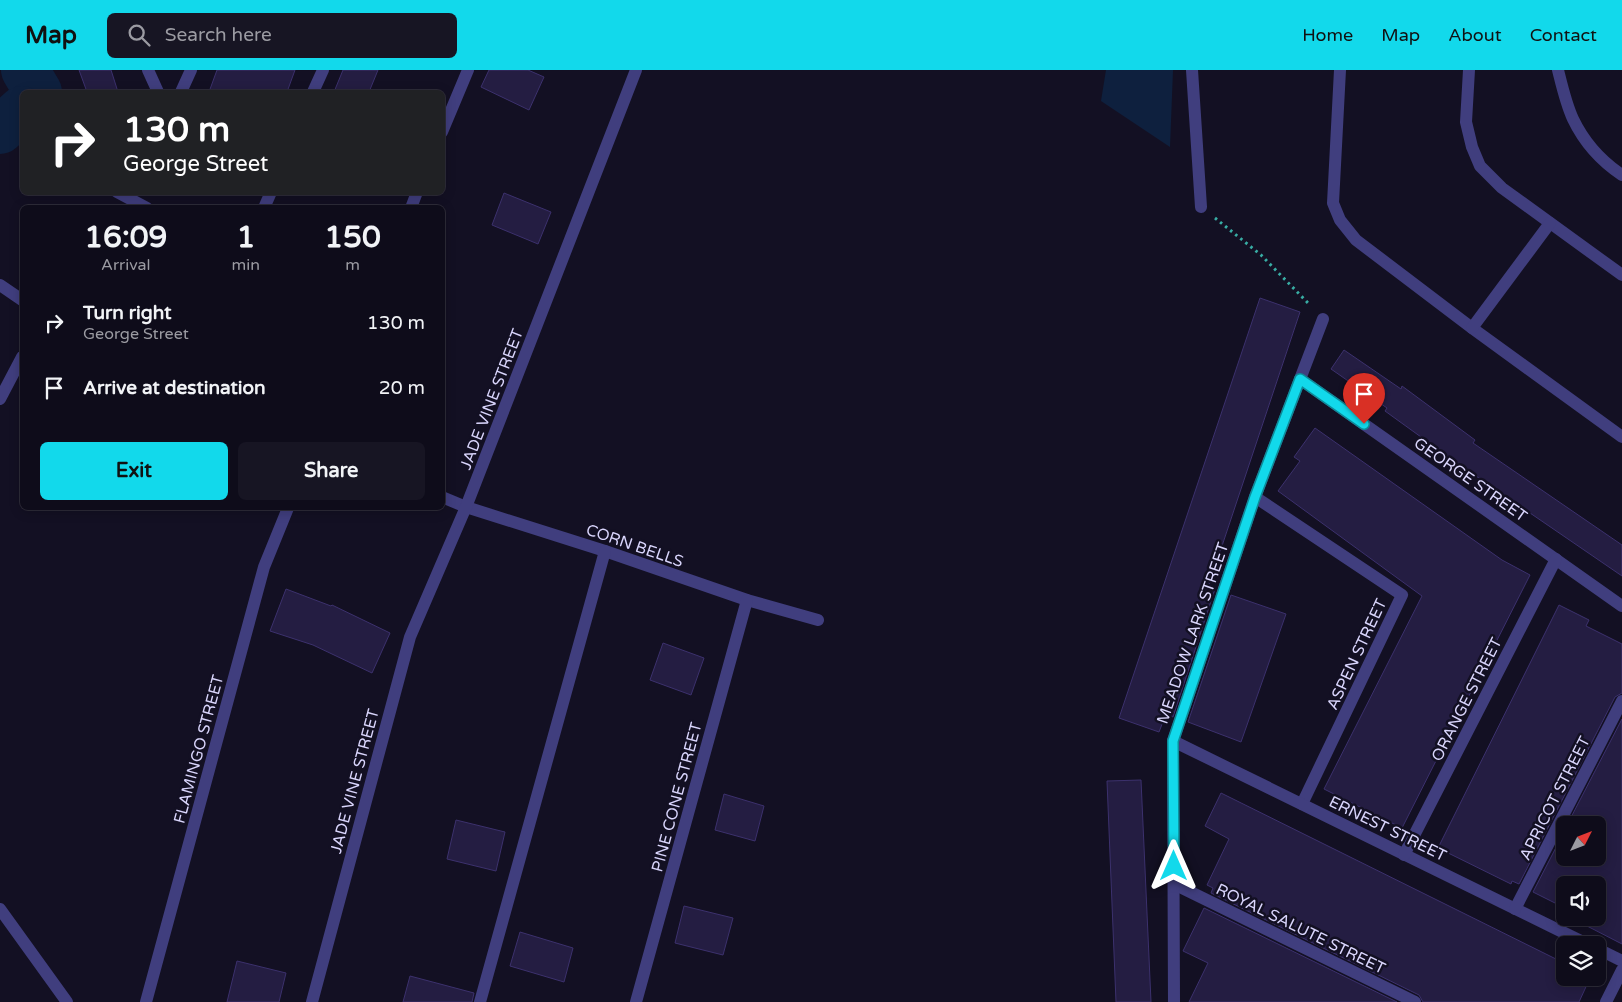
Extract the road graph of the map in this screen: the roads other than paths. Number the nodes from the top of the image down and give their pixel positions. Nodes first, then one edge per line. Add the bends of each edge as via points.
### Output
1 (148, 70) edge
2 (191, 70) edge
3 (323, 70) edge
4 (468, 70) edge
5 (636, 70) edge
6 (1192, 70) edge
7 (1340, 70) edge
8 (1469, 70) edge
9 (1558, 70) edge
10 (157, 90) edge
11 (182, 90) edge
12 (315, 90) edge
13 (445, 125) edge
14 (1622, 175) edge
15 (125, 195) edge
16 (141, 201) edge
17 (1201, 207) road end
18 (1550, 223) junction
19 (1622, 275) edge
20 (0, 285) edge
21 (20, 299) edge
22 (1323, 319) road end
23 (1472, 328) junction
24 (20, 361) edge
25 (1300, 379) junction
26 (0, 399) edge
27 (1622, 437) edge
28 (1255, 497) junction
29 (445, 498) edge
30 (466, 507) junction
31 (287, 510) edge
32 (604, 551) junction
33 (1556, 559) junction
34 (747, 600) junction
35 (1622, 606) edge
36 (818, 620) dead end
37 (1622, 701) edge
38 (1173, 741) junction
39 (1302, 804) junction
40 (1404, 854) junction
41 (1174, 884) junction
42 (0, 909) edge
43 (1515, 909) junction
44 (1570, 936) edge
45 (1606, 953) edge
46 (1622, 961) edge
47 (1622, 970) edge
48 (67, 1002) edge
49 (146, 1002) edge
50 (312, 1002) edge
51 (480, 1002) edge
52 (636, 1002) edge
53 (1174, 1002) edge
54 (1415, 1002) edge
55 (1606, 1002) edge

1 - 10 street
2 - 11 street
3 - 12 street
4 - 13 street
5 - 30 street, JADE VINE STREET
6 - 17 street
7 - 23 street via 1333,203 1340,220 1356,240
8 - 18 street via 1466,122 1480,166 1502,188
9 - 14 street via 1573,118 1593,150
15 - 16 street
18 - 19 street
18 - 23 street
20 - 21 street
22 - 25 street, MEADOW LARK STREET
23 - 27 street
24 - 26 street
25 - 28 street, MEADOW LARK STREET
25 - 33 street, GEORGE STREET
28 - 38 street, MEADOW LARK STREET
28 - 39 street, ASPEN STREET via 1402,595
29 - 30 street, CORN BELLS
30 - 32 street, CORN BELLS
30 - 50 street, JADE VINE STREET via 410,637
31 - 49 street, FLAMINGO STREET via 264,567
32 - 34 street, CORN BELLS
32 - 51 street
33 - 35 street, GEORGE STREET
33 - 40 street, ORANGE STREET
34 - 36 street, CORN BELLS
34 - 52 street, PINE CONE STREET
37 - 43 street, APRICOT STREET
38 - 39 street, ERNEST STREET
38 - 41 street, MEADOW LARK STREET
39 - 40 street, ERNEST STREET
40 - 43 street, ERNEST STREET
41 - 53 street, MEADOW LARK STREET
41 - 54 street, ROYAL SALUTE STREET
42 - 48 street
43 - 44 street, ERNEST STREET
45 - 46 street
47 - 55 street

